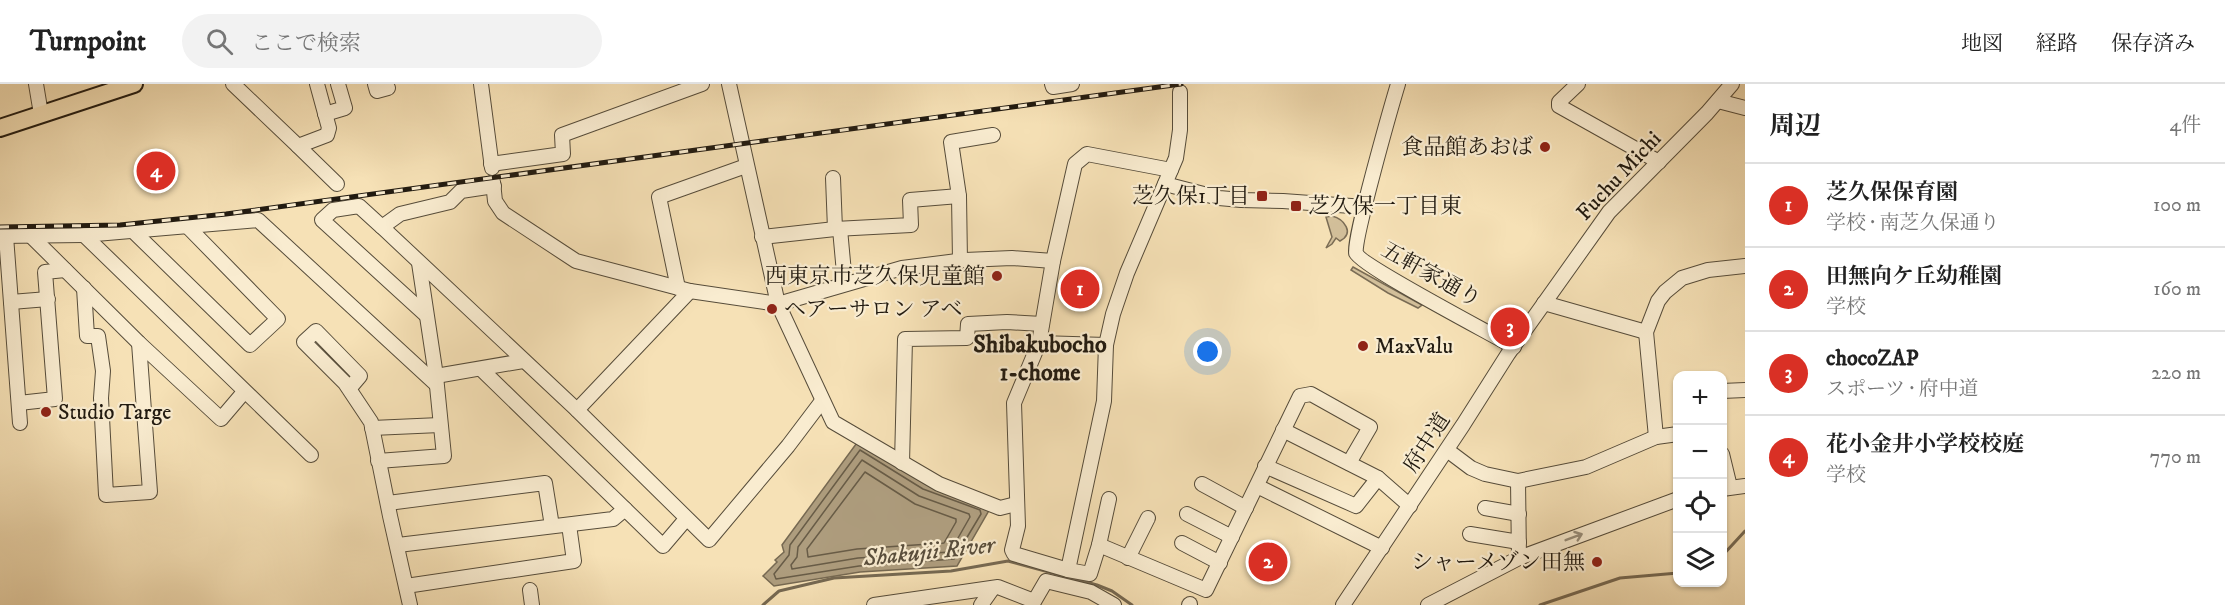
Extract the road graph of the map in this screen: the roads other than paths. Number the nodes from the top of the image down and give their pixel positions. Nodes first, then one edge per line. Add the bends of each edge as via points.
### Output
1 (36, 84) edge
2 (134, 84) edge
3 (233, 84) edge
4 (317, 84) edge
5 (338, 84) edge
6 (481, 84) edge
7 (702, 84) edge
8 (729, 84) edge
9 (1052, 84) edge
10 (1072, 84) edge
11 (1398, 84) edge
12 (1578, 84) edge
13 (1732, 84) edge
14 (1180, 92) dead end
15 (1718, 101) junction
16 (1745, 108) edge
17 (41, 114) junction
18 (325, 114) junction
19 (0, 128) edge
20 (993, 135) dead end
21 (298, 146) junction
22 (1659, 162) junction
23 (746, 166) junction
24 (1171, 170) junction
25 (492, 175) junction
26 (834, 177) dead end
27 (337, 184) dead end
28 (1165, 184) junction
29 (958, 196) junction
30 (1365, 207) junction
31 (188, 227) junction
32 (382, 227) junction
33 (838, 229) junction
34 (134, 232) junction
35 (84, 235) junction
36 (3, 236) edge
37 (32, 237) junction
38 (762, 237) junction
39 (960, 261) junction
40 (1053, 261) junction
41 (419, 263) junction
42 (1745, 266) edge
43 (65, 270) junction
44 (845, 284) junction
45 (84, 288) junction
46 (684, 290) junction
47 (48, 299) junction
48 (11, 302) junction
49 (1544, 303) junction
50 (778, 304) junction
51 (425, 314) junction
52 (1042, 324) junction
53 (1646, 332) junction
54 (139, 343) junction
55 (1039, 343) junction
56 (1106, 345) junction
57 (1514, 346) junction
58 (523, 361) junction
59 (481, 369) junction
60 (436, 380) junction
61 (349, 388) dead end
62 (1745, 390) edge
63 (1727, 391) edge
64 (244, 392) junction
65 (822, 401) junction
66 (19, 403) junction
67 (577, 410) junction
68 (20, 423) dead end
69 (440, 425) junction
70 (372, 428) junction
71 (1283, 430) junction
72 (1673, 435) edge
73 (1656, 437) junction
74 (1447, 450) junction
75 (310, 455) dead end
76 (378, 461) junction
77 (902, 463) junction
78 (1349, 463) junction
79 (1265, 466) junction
80 (1378, 478) junction
81 (1518, 481) junction
82 (1202, 484) dead end
83 (1257, 486) junction
84 (1745, 486) edge
85 (1727, 488) edge
86 (1109, 499) dead end
87 (1673, 500) edge
88 (388, 503) junction
89 (1016, 504) junction
90 (1410, 506) junction
91 (1246, 508) junction
92 (1485, 508) dead end
93 (625, 509) junction
94 (1187, 514) dead end
95 (1518, 514) junction
96 (1148, 518) dead end
97 (686, 519) junction
98 (570, 525) junction
99 (552, 526) junction
100 (1470, 534) dead end
101 (1232, 537) junction
102 (1519, 542) junction
103 (1182, 543) dead end
104 (398, 545) junction
105 (1099, 545) junction
106 (1382, 548) junction
107 (1128, 558) junction
108 (1519, 558) junction
109 (1220, 563) junction
110 (1068, 570) junction
111 (406, 586) junction
112 (993, 588) junction
113 (530, 590) dead end
114 (1088, 599) edge
115 (930, 601) edge
116 (1033, 603) edge
117 (410, 605) edge
118 (532, 605) edge
119 (874, 605) edge
120 (981, 605) edge
121 (1114, 605) edge
122 (1343, 605) edge
123 (1428, 605) edge

1 - 17 street
2 - 17 main road
3 - 21 street
4 - 18 street
5 - 18 street via 345,108
6 - 25 street
7 - 25 street via 562,135 563,154
8 - 23 street
9 - 10 street
11 - 30 street, 五軒家通り
12 - 22 street via 1559,106
13 - 15 street, Fuchu Michi
14 - 24 street via 1180,130
15 - 16 street
15 - 22 street, Fuchu Michi
17 - 19 main road
18 - 21 street via 327,135
20 - 29 street via 951,142
21 - 27 street
22 - 49 street, Fuchu Michi via 1609,212
23 - 38 street
23 - 46 street via 659,197
24 - 28 street
24 - 40 street via 1087,154 1075,164
25 - 32 street via 450,201 400,214
25 - 46 street via 495,201 503,213 576,261
26 - 33 street
28 - 30 street via 1219,198
28 - 56 street via 1127,273
29 - 33 street via 910,200 911,225
29 - 39 street
30 - 57 street, 五軒家通り via 1355,247 1362,261
31 - 34 street
31 - 34 street via 278,319 250,345
31 - 60 street via 258,220
32 - 41 street
32 - 51 street via 359,206 333,210 322,220
33 - 38 street
33 - 44 street
34 - 35 street
35 - 37 street
35 - 64 street
36 - 37 street
36 - 48 street
37 - 43 street
38 - 50 street
39 - 40 street
39 - 44 street via 902,268
40 - 52 street
41 - 51 street
41 - 58 street
42 - 53 street via 1682,278 1658,301
43 - 45 street
43 - 47 street via 45,272
44 - 50 street
45 - 54 street
45 - 54 street via 87,336 98,336 103,371 100,398 106,495 150,492
46 - 50 street
46 - 67 street
47 - 48 street
47 - 66 street via 55,399
48 - 66 street
49 - 53 street
49 - 57 street, 府中道
50 - 65 street
51 - 60 street
52 - 55 street
52 - 77 street via 968,324 967,338 905,339
53 - 73 street
54 - 64 street via 221,419
55 - 56 street
55 - 89 street via 1014,404
56 - 110 street via 1104,401
57 - 74 street, 府中道
58 - 59 street
58 - 67 street
59 - 60 street
59 - 93 street
60 - 69 street
61 - 70 street
62 - 63 street
64 - 75 street
65 - 77 street via 833,422
65 - 97 street via 709,540
66 - 68 street
67 - 97 street
69 - 70 street
69 - 76 street via 444,456
70 - 76 street
71 - 78 street
71 - 78 street via 1300,396 1311,394 1370,426
71 - 79 street
72 - 73 street
73 - 81 street via 1586,467
74 - 81 street via 1478,471
74 - 90 street, 府中道
76 - 88 street
77 - 89 street via 939,484 1000,508
78 - 80 street
79 - 80 street via 1356,506
79 - 83 street
80 - 90 street
81 - 95 street
82 - 91 street
83 - 91 street
83 - 106 street
84 - 85 street
86 - 105 street
108 -> 87 street
88 - 99 street via 544,483
88 - 104 street
89 - 110 street via 1014,554
90 - 106 street, 府中道
91 - 101 street
92 - 95 street
93 - 97 street via 663,546
93 - 98 street via 613,519
94 - 101 street
95 - 102 street
96 - 107 street
98 - 99 street
98 - 111 street via 574,561
99 - 104 street
100 - 102 street
101 - 109 street
102 - 108 street
103 - 109 street
104 - 111 street
105 - 107 street
105 - 110 street via 1090,574
106 - 122 street, 府中道
107 - 109 street via 1206,590
108 - 123 street
111 - 117 street
112 - 115 street
112 - 116 street
112 - 120 street
113 - 118 street
114 - 116 street via 1046,581
114 - 121 street
115 - 119 street

